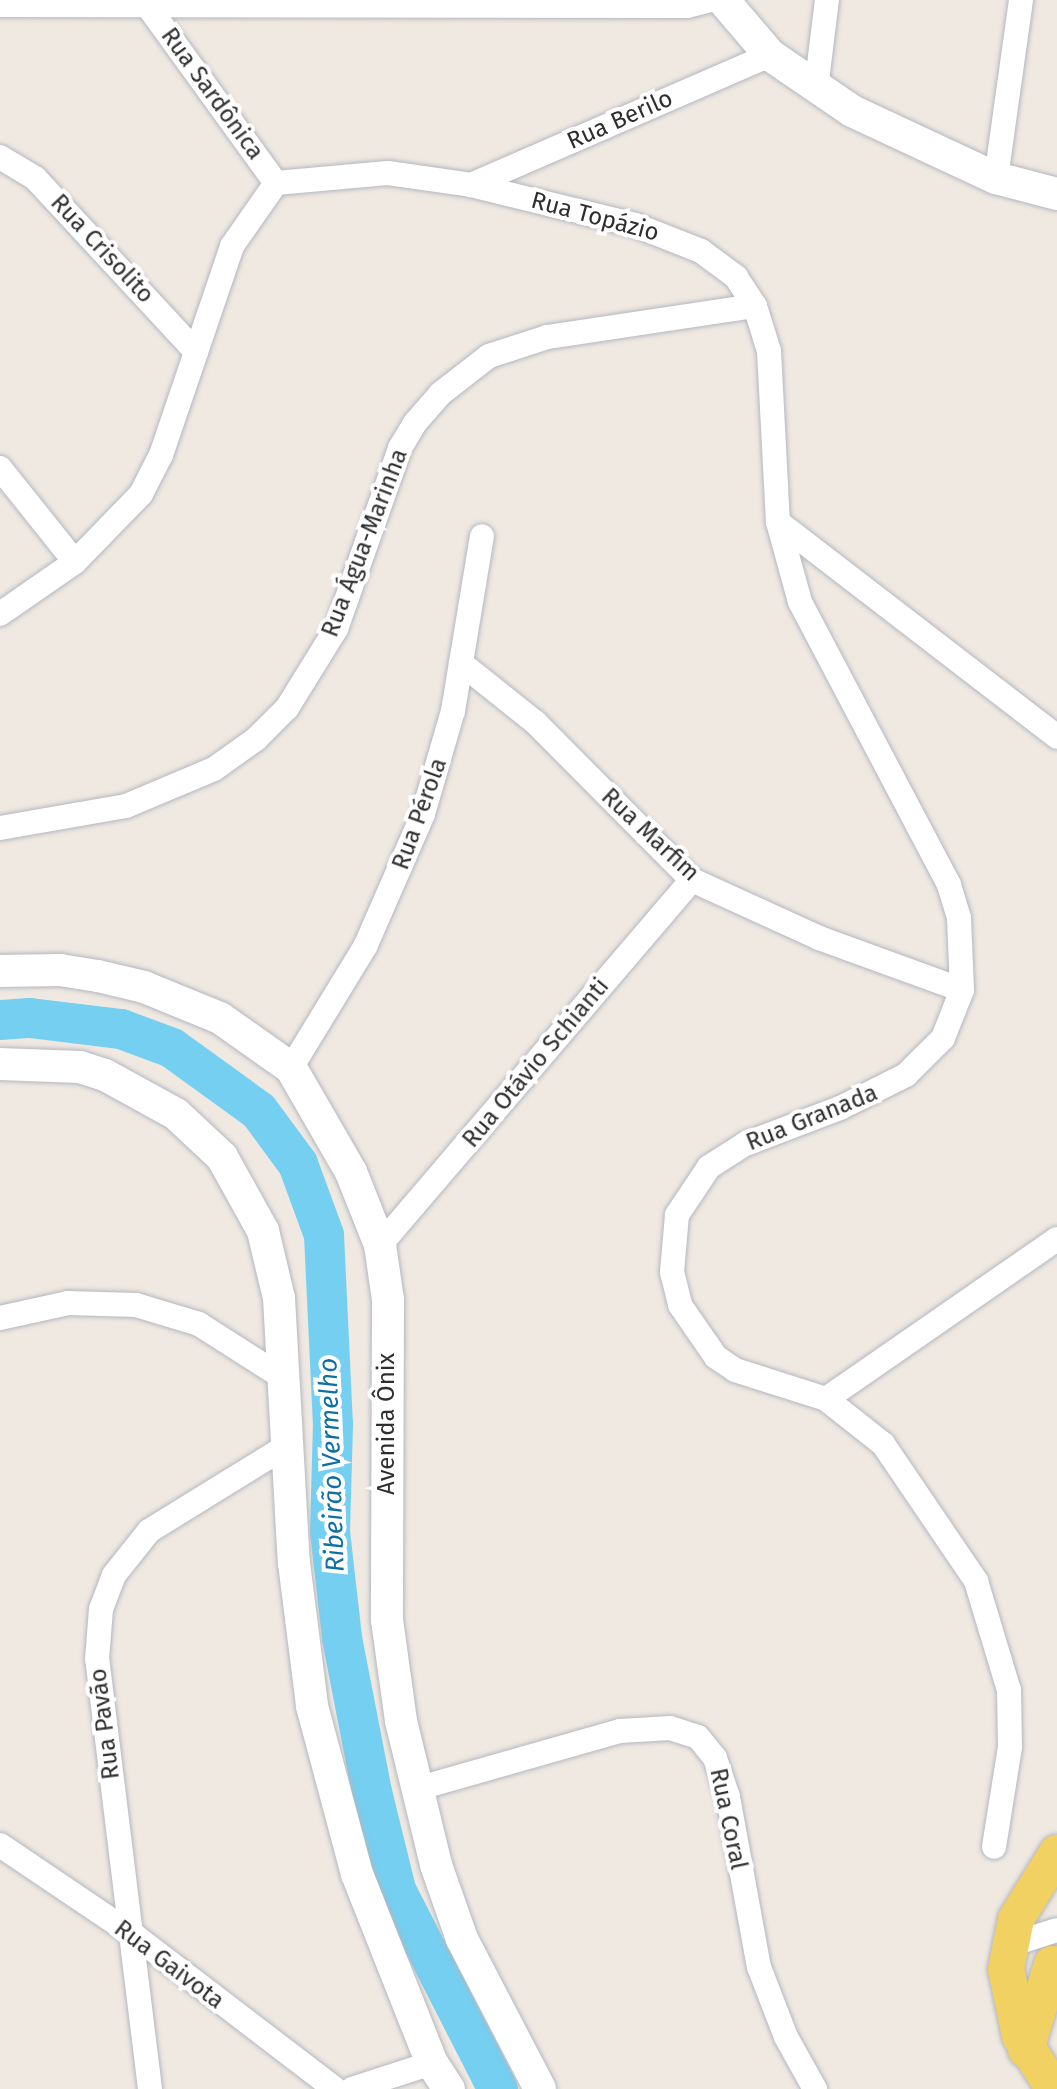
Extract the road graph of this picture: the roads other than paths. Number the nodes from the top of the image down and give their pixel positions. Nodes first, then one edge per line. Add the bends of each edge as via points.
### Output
1 (711, 0) edge
2 (723, 0) edge
3 (827, 0) edge
4 (1021, 0) edge
5 (0, 5) edge
6 (147, 5) junction
7 (770, 55) junction
8 (816, 89) junction
9 (0, 157) edge
10 (996, 178) junction
11 (276, 183) junction
12 (471, 185) junction
13 (1057, 194) edge
14 (755, 306) junction
15 (196, 352) junction
16 (0, 468) edge
17 (778, 522) junction
18 (482, 536) dead end
19 (75, 562) junction
20 (0, 614) edge
21 (461, 663) junction
22 (1057, 737) edge
23 (0, 828) edge
24 (692, 880) junction
25 (0, 971) edge
26 (962, 990) junction
27 (0, 1064) edge
28 (291, 1068) junction
29 (1057, 1239) edge
30 (380, 1245) junction
31 (0, 1318) edge
32 (282, 1377) junction
33 (826, 1399) junction
34 (285, 1447) junction
35 (416, 1789) junction
36 (0, 1845) edge
37 (994, 1847) dead end
38 (1057, 1853) edge
39 (135, 1936) junction
40 (1007, 1946) junction
41 (1055, 1950) edge
42 (1008, 1993) junction
43 (1026, 2050) junction
44 (441, 2076) edge
45 (150, 2089) edge
46 (335, 2089) edge
47 (352, 2089) edge
48 (540, 2089) edge
49 (815, 2089) edge
50 (1054, 2089) edge

1 - 6 street via 687,6
2 - 7 main road
3 - 8 street
4 - 10 street
5 - 6 street
6 - 11 street, Rua Sardônica
7 - 8 main road
7 - 12 street, Rua Berilo
8 - 10 main road
9 - 15 street, Rua Crisolito via 35,178
10 - 13 main road
11 - 12 street, Rua Topázio via 388,173
11 - 15 street via 232,246
12 - 14 street, Rua Topázio via 681,241 719,261
14 - 17 street, Rua Topázio via 773,376
14 - 23 street, Rua Água-Marinha via 547,337 489,356 440,394 415,423 400,448 336,629 287,708 256,739 214,769 126,806
15 - 19 street via 148,482
16 - 19 street
17 - 22 street
17 - 26 street, Rua Granada via 811,627 949,885 959,918
18 - 21 street, Rua Pérola
19 - 20 street
21 - 24 street, Rua Marfim via 535,722
21 - 28 street, Rua Pérola via 423,814 384,908 345,985
24 - 26 street, Rua Marfim via 819,938
24 - 30 street, Rua Otávio Schianti
25 - 28 main road, Avenida Ônix via 60,970 144,987 220,1018
26 - 33 street, Rua Granada via 943,1038 906,1075 726,1155 699,1178 677,1215 672,1272 680,1305 697,1334 735,1370
27 - 32 main road via 49,1063 105,1075 176,1114 222,1157 249,1201 273,1265
28 - 30 main road, Avenida Ônix via 339,1146
29 - 33 street
30 - 35 main road, Avenida Ônix via 388,1300 387,1620
31 - 32 street via 68,1303 136,1305 199,1324
32 - 34 main road
33 - 37 street, Rua Granada via 864,1426 899,1463 958,1549 990,1616 1009,1690 1010,1747
34 - 39 street, Rua Pavão via 149,1531 106,1591 97,1659
34 - 44 main road via 312,1706 357,1874
35 - 48 main road, Avenida Ônix via 462,1939
35 - 49 street, Rua Coral via 620,1731 670,1728 698,1737 715,1758 728,1797 759,1967 786,2037
36 - 39 street, Rua Gaivota
38 - 40 main road via 1027,1897
39 - 45 street, Rua Pavão
39 - 46 street, Rua Gaivota
40 - 41 street
40 - 42 main road
41 - 42 street
41 - 43 main road
42 - 43 main road
43 - 50 main road
44 - 47 street

